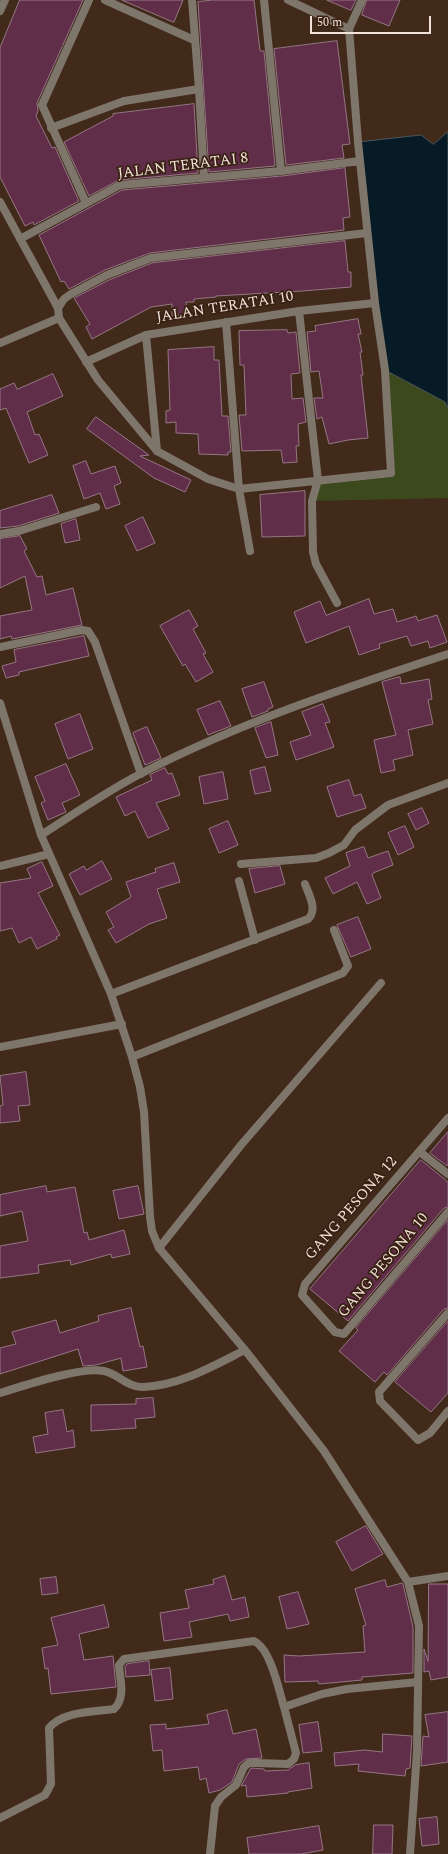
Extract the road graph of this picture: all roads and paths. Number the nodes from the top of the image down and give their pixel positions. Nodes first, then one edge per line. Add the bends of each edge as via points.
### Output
1 (5, 0) edge
2 (89, 0) edge
3 (105, 0) edge
4 (192, 0) edge
5 (264, 0) edge
6 (288, 0) edge
7 (362, 0) edge
8 (0, 11) edge
9 (349, 29) junction
10 (194, 40) junction
11 (199, 89) junction
12 (51, 128) junction
13 (360, 161) junction
14 (281, 171) junction
15 (204, 177) junction
16 (0, 202) edge
17 (86, 203) junction
18 (368, 233) junction
19 (20, 239) junction
20 (375, 303) junction
21 (58, 308) junction
22 (299, 311) junction
23 (59, 318) junction
24 (226, 322) junction
25 (146, 335) junction
26 (0, 343) edge
27 (86, 362) junction
28 (157, 451) junction
29 (318, 480) junction
30 (239, 489) junction
31 (96, 507) dead end
32 (0, 534) edge
33 (250, 551) dead end
34 (337, 602) dead end
35 (0, 647) edge
36 (448, 654) edge
37 (0, 703) edge
38 (141, 774) junction
39 (448, 783) edge
40 (41, 835) junction
41 (49, 854) junction
42 (241, 864) dead end
43 (0, 866) edge
44 (239, 881) dead end
45 (305, 884) dead end
46 (334, 930) dead end
47 (255, 940) junction
48 (381, 983) dead end
49 (111, 994) junction
50 (122, 1024) junction
51 (0, 1047) edge
52 (132, 1057) junction
53 (448, 1118) edge
54 (420, 1152) junction
55 (448, 1174) edge
56 (448, 1212) edge
57 (159, 1248) junction
58 (448, 1313) edge
59 (338, 1333) joint
60 (245, 1350) junction
61 (0, 1393) edge
62 (448, 1412) edge
63 (448, 1576) edge
64 (408, 1582) junction
65 (418, 1682) junction
66 (284, 1707) junction
67 (0, 1818) edge
68 (210, 1854) edge
69 (410, 1854) edge

1 - 8 street
2 - 12 street via 42,105
3 - 10 street
4 - 10 street
5 - 14 street
6 - 9 street
7 - 9 street
9 - 13 street
10 - 11 street
11 - 12 street via 124,101
11 - 15 street
12 - 17 street
13 - 14 street, JALAN TERATAI 8
13 - 18 street
14 - 15 street, JALAN TERATAI 8
15 - 17 street, JALAN TERATAI 8 via 120,185
16 - 19 street
17 - 19 street, JALAN TERATAI 8
18 - 20 street
18 - 21 street via 151,258 107,275 71,294
19 - 21 street
20 - 22 street, JALAN TERATAI 10
20 - 29 street via 385,370 391,473
21 - 23 street
22 - 24 street, JALAN TERATAI 10
22 - 29 street
23 - 26 street
23 - 27 street
24 - 25 street, JALAN TERATAI 10
24 - 30 street
25 - 27 street, JALAN TERATAI 10
25 - 28 street
27 - 28 street via 112,399
28 - 30 street via 208,479
29 - 30 street
29 - 34 street via 312,501 313,552 316,564
30 - 33 street
31 - 32 street via 19,531
35 - 38 street via 82,630 88,631 95,642
36 - 38 street via 233,730
37 - 40 street
38 - 40 street
39 - 42 street via 388,805 355,830 344,845 323,856
40 - 41 street
41 - 43 street
41 - 49 street
44 - 47 street
45 - 47 street via 313,907 310,917
46 - 52 street via 348,966 343,973
47 - 49 street
48 - 57 street via 241,1145
49 - 50 street
50 - 51 street
50 - 52 street
52 - 57 street via 144,1112 150,1217
53 - 54 street, GANG PESONA 12
54 - 55 street
54 - 59 street, GANG PESONA 12 via 305,1284 303,1297
56 - 59 street, GANG PESONA 10 via 346,1332
57 - 60 street
58 - 62 street via 379,1392 380,1401 418,1440 430,1433
60 - 61 street via 177,1381 151,1386 135,1386 108,1372 96,1370 45,1380
60 - 64 street via 324,1451
63 - 64 street
64 - 65 street via 419,1626
65 - 66 street via 322,1694
65 - 69 street via 417,1751
66 - 67 street via 266,1654 254,1641 124,1659 119,1665 122,1693 118,1706 114,1709 75,1715 54,1723 49,1728 51,1784 48,1790 45,1795
66 - 68 street via 296,1753 294,1759 288,1764 256,1762 244,1767 236,1785 221,1797 215,1806

